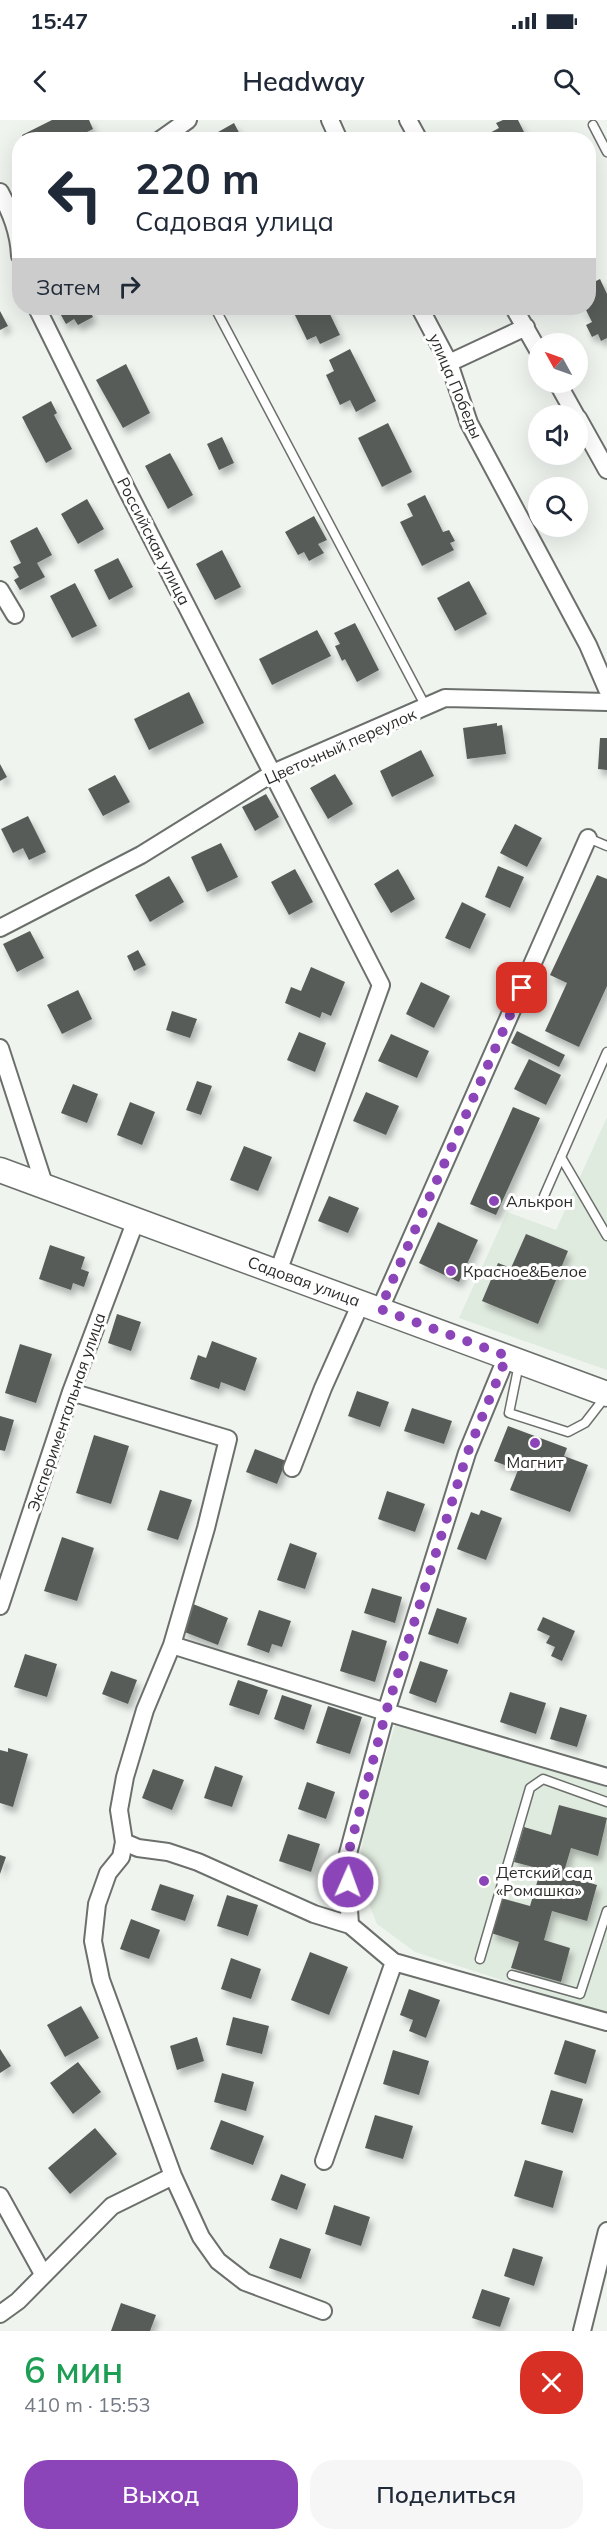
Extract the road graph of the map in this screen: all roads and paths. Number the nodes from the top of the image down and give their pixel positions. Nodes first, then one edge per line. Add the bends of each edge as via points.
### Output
1 (188, 120) edge
2 (593, 125) dead end
3 (171, 132) edge
4 (607, 152) edge
5 (0, 192) edge
6 (12, 217) edge
7 (41, 315) edge
8 (219, 315) edge
9 (424, 315) edge
10 (518, 315) edge
11 (526, 327) junction
12 (529, 333) edge
13 (449, 363) junction
14 (588, 436) edge
15 (607, 470) edge
16 (0, 590) edge
17 (15, 615) dead end
18 (607, 689) edge
19 (607, 702) edge
20 (426, 707) junction
21 (273, 773) junction
22 (588, 838) joint
23 (607, 846) edge
24 (0, 928) edge
25 (0, 1048) edge
26 (607, 1052) edge
27 (561, 1157) junction
28 (0, 1170) edge
29 (45, 1187) junction
30 (544, 1196) dead end
31 (136, 1220) junction
32 (607, 1236) edge
33 (278, 1272) junction
34 (371, 1306) junction
35 (514, 1359) junction
36 (71, 1392) junction
37 (607, 1394) edge
38 (292, 1468) dead end
39 (0, 1606) edge
40 (172, 1645) junction
41 (386, 1712) junction
42 (607, 1777) edge
43 (607, 1802) edge
44 (124, 1842) junction
45 (607, 1911) edge
46 (350, 1925) junction
47 (480, 1959) dead end
48 (394, 1962) junction
49 (512, 1975) dead end
50 (607, 2022) edge
51 (324, 2161) dead end
52 (173, 2176) junction
53 (0, 2196) edge
54 (607, 2231) edge
55 (43, 2274) junction
56 (323, 2311) dead end
57 (0, 2314) edge
58 (582, 2331) edge

1 - 3 street
2 - 4 lane
5 - 6 street
7 - 21 street, Российская улица
8 - 20 lane
9 - 13 street, улица Победы
10 - 11 street
11 - 12 street
11 - 13 street
13 - 18 street, улица Победы via 469,423 588,645
14 - 15 street
16 - 17 street
19 - 20 street, Цветочный переулок via 446,698
20 - 21 street, Цветочный переулок
21 - 24 street, Цветочный переулок via 141,855
21 - 33 street, Российская улица via 381,985
22 - 23 lane
22 - 34 street
25 - 29 street
26 - 27 lane
27 - 30 lane
27 - 32 lane
28 - 29 main road, Садовая улица
29 - 31 main road, Садовая улица
31 - 33 main road, Садовая улица
31 - 36 street, Экспериментальная улица
33 - 34 main road, Садовая улица
34 - 35 main road, Садовая улица
34 - 38 street via 323,1388
35 - 37 main road, Садовая улица
35 - 37 lane via 509,1413 568,1432 585,1422
35 - 41 street via 467,1454
36 - 39 street, Экспериментальная улица
36 - 40 street via 228,1438
40 - 41 street
40 - 44 street via 145,1710 125,1777 119,1810
41 - 42 street
41 - 46 street via 346,1862
43 - 47 lane via 543,1779 530,1788
44 - 46 street via 198,1863 314,1914
44 - 52 street via 121,1857 108,1873 97,1904 93,1941 101,1980
45 - 49 lane via 580,1994
46 - 48 street
48 - 50 street
48 - 51 street
52 - 55 street via 112,2206
52 - 56 street via 201,2237 218,2260 245,2282
53 - 55 street
54 - 58 street
55 - 57 street

